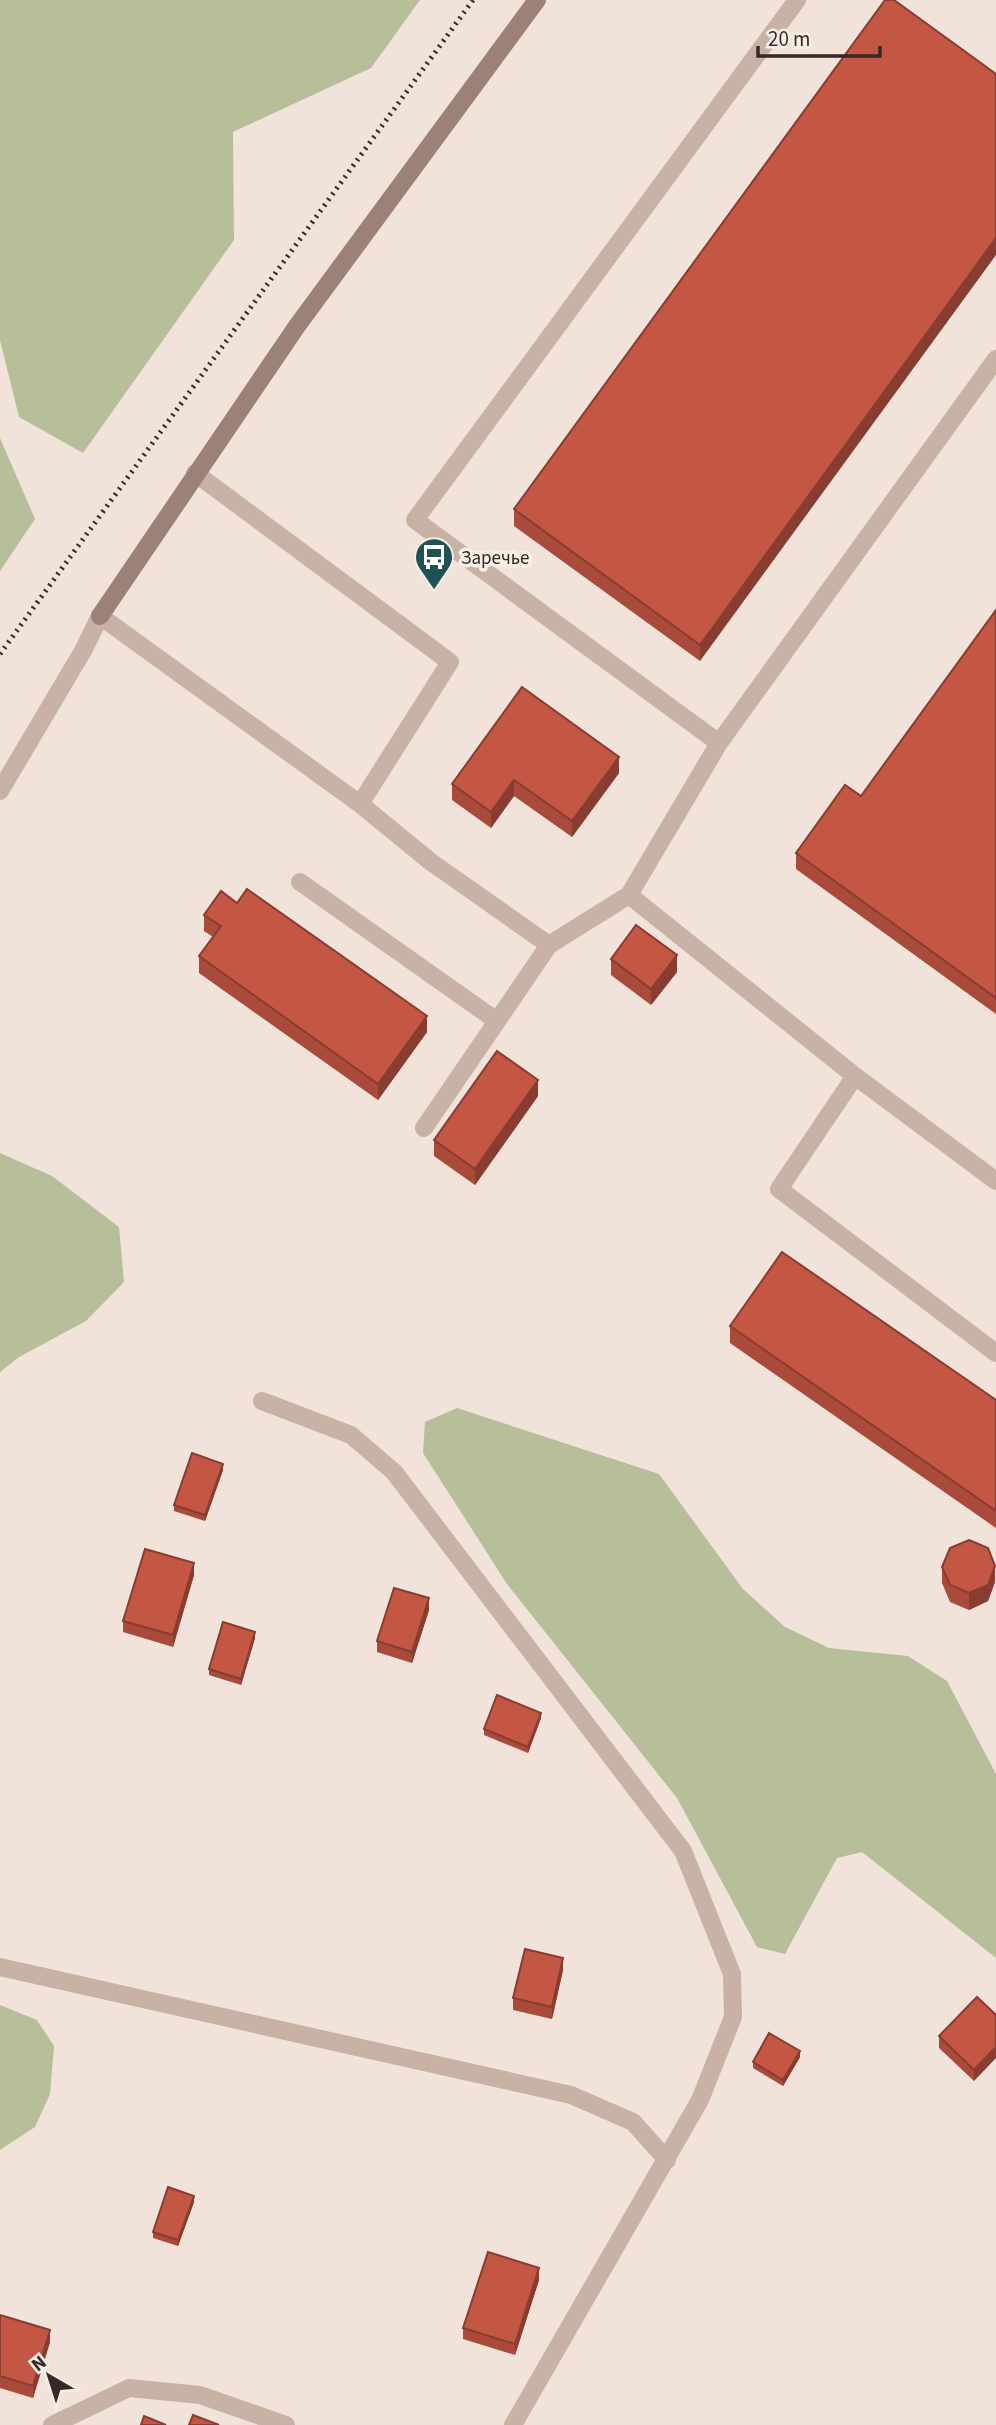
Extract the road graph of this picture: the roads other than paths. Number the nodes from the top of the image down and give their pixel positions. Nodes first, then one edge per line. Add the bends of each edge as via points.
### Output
1 (537, 0) edge
2 (797, 0) edge
3 (996, 359) edge
4 (195, 473) junction
5 (100, 616) junction
6 (719, 743) junction
7 (0, 792) edge
8 (360, 804) junction
9 (300, 881) dead end
10 (629, 895) junction
11 (549, 945) junction
12 (497, 1021) junction
13 (855, 1076) junction
14 (424, 1128) dead end
15 (996, 1181) edge
16 (996, 1353) edge
17 (262, 1401) dead end
18 (0, 1967) edge
19 (667, 2160) junction
20 (52, 2425) edge
21 (286, 2425) edge
22 (513, 2425) edge

1 - 4 street via 296,326
2 - 6 street via 415,520
3 - 6 street
4 - 5 street
4 - 8 street via 450,662
5 - 7 street
5 - 8 street
6 - 10 street
8 - 11 street via 431,862
9 - 12 street
10 - 11 street
10 - 13 street
11 - 12 street
12 - 14 street
13 - 15 street
13 - 16 street via 779,1189
17 - 19 street via 351,1435 394,1472 683,1851 732,1973 733,2017 700,2099
18 - 19 street via 571,2095 633,2122
19 - 22 street
20 - 21 street via 129,2388 200,2395

